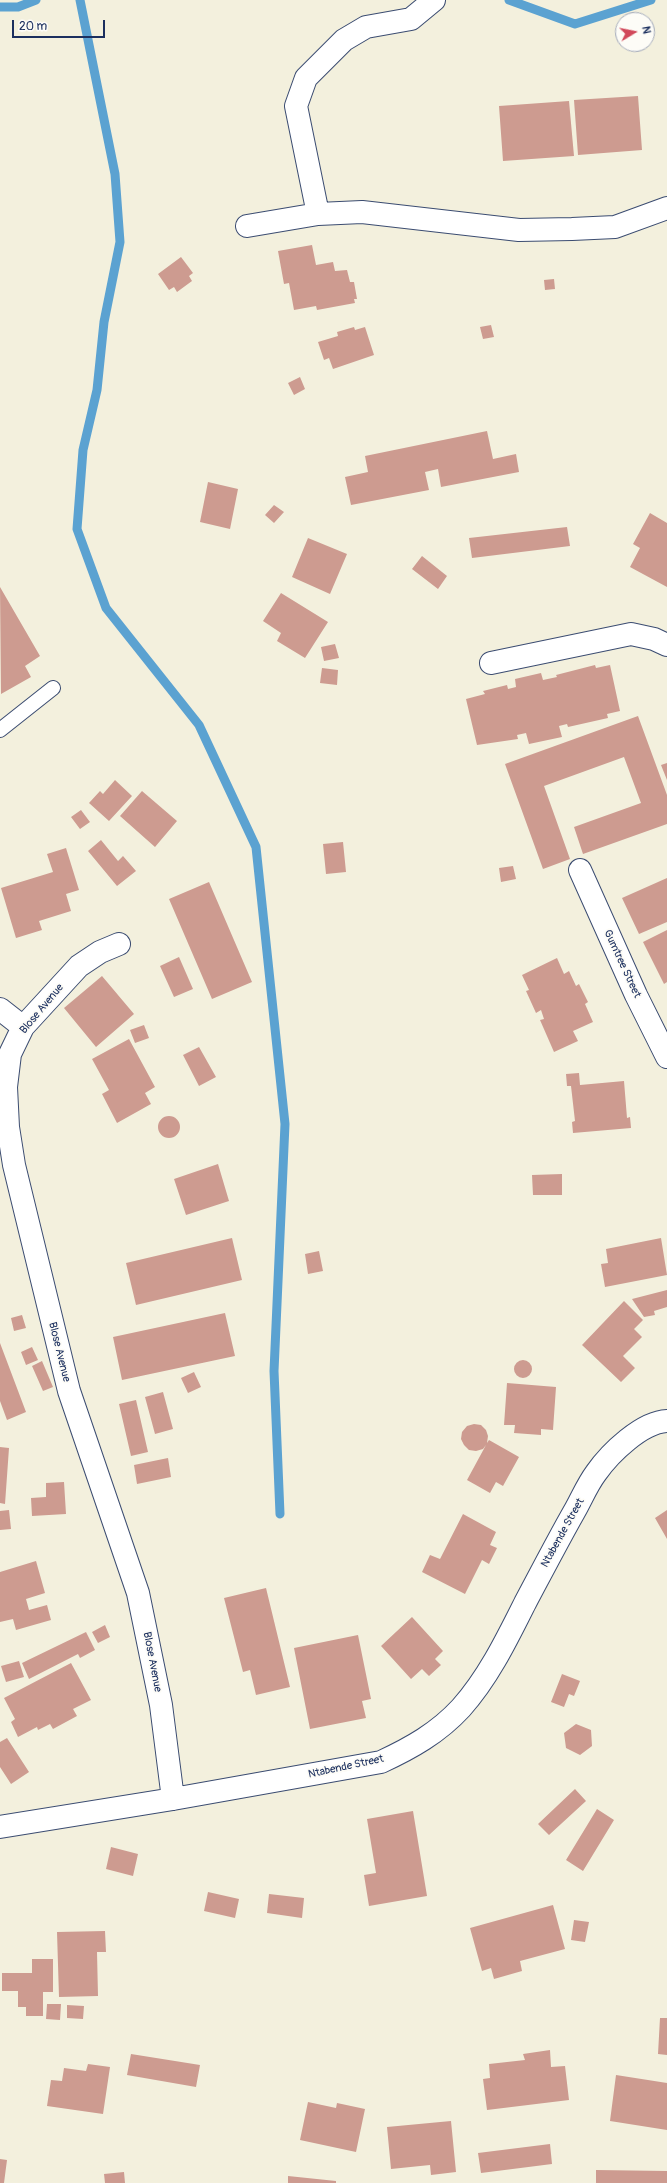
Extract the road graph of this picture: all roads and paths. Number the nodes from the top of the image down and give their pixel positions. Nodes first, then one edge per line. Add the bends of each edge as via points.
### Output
1 (434, 0) edge
2 (667, 208) edge
3 (318, 214) junction
4 (247, 226) dead end
5 (667, 645) edge
6 (491, 663) dead end
7 (53, 688) dead end
8 (0, 730) edge
9 (580, 870) dead end
10 (119, 944) dead end
11 (0, 1009) edge
12 (23, 1027) junction
13 (667, 1057) edge
14 (667, 1421) edge
15 (173, 1799) junction
16 (0, 1827) edge

1 - 3 street via 411,19 366,28 344,40 306,78 296,106
2 - 3 street via 614,226 572,230 519,230 362,212
3 - 4 street
5 - 6 street via 631,634
7 - 8 lane
9 - 13 street, Gumtree Street
10 - 12 street, Blose Avenue via 100,952 79,966
11 - 12 street
12 - 15 street, Blose Avenue via 10,1054 6,1088 14,1165 69,1391 138,1593 161,1706
14 - 15 street, Ntabende Street via 660,1421 637,1433 616,1450 596,1473 495,1660 460,1708 435,1733 381,1762
15 - 16 street, Ntabende Street

